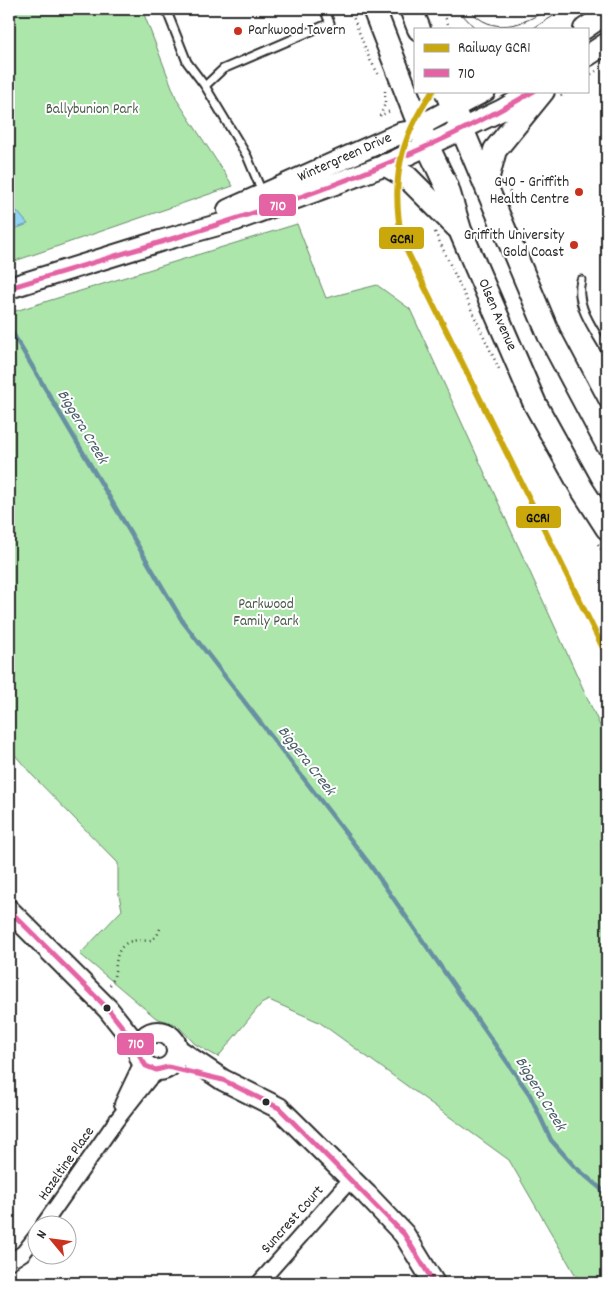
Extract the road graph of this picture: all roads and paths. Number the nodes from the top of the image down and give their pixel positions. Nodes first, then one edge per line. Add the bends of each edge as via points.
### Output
1 (166, 9) edge
2 (324, 9) edge
3 (350, 9) edge
4 (374, 9) edge
5 (411, 9) edge
6 (442, 9) edge
7 (607, 13) edge
8 (419, 28) edge
9 (450, 28) edge
10 (585, 28) edge
11 (607, 43) edge
12 (588, 55) edge
13 (382, 80) dead end
14 (205, 86) junction
15 (385, 89) dead end
16 (480, 92) edge
17 (532, 92) edge
18 (542, 92) edge
19 (449, 99) edge
20 (390, 111) dead end
21 (462, 128) junction
22 (423, 136) junction
23 (386, 165) junction
24 (496, 183) junction
25 (264, 194) junction
26 (512, 198) dead end
27 (460, 230) junction
28 (160, 241) junction
29 (581, 280) dead end
30 (9, 288) edge
31 (607, 353) edge
32 (607, 444) edge
33 (607, 528) edge
34 (9, 910) edge
35 (161, 925) dead end
36 (110, 985) dead end
37 (144, 1048) junction
38 (169, 1062) junction
39 (116, 1121) junction
40 (351, 1179) junction
41 (51, 1214) edge
42 (28, 1247) edge
43 (9, 1262) edge
44 (259, 1283) edge
45 (434, 1283) edge

1 - 14 lane via 188,62
2 - 14 lane via 330,23 223,69
3 - 13 path via 370,60
4 - 22 main road, Olsen Avenue
5 - 8 main road
6 - 9 path
7 - 10 street
11 - 12 street
14 - 25 lane via 247,156
15 - 20 path via 385,104 380,116
16 - 19 street
17 - 21 street
18 - 24 main road via 495,150
19 - 21 main road
19 - 22 street
21 - 22 street
21 - 24 main road
22 - 23 street, Wintergreen Drive
22 - 25 street, Wintergreen Drive
22 - 27 main road, Olsen Avenue via 447,186
23 - 27 main road via 407,177
23 - 28 street, Wintergreen Drive via 236,220
24 - 26 path
24 - 32 main road via 549,335
25 - 28 street, Wintergreen Drive
27 - 33 main road, Olsen Avenue via 535,404
28 - 30 street, Wintergreen Drive
29 - 31 lane via 578,297
34 - 37 street
35 - 36 path via 156,937 150,941 130,941 123,945 117,955 116,973
37 - 38 street via 150,1068
37 - 38 street via 155,1032 167,1034 172,1038
37 - 39 street, Hazeltine Place
38 - 39 street, Hazeltine Place via 149,1079
38 - 40 street via 223,1080 279,1108
39 - 41 street, Hazeltine Place
40 - 44 street, Suncrest Court
40 - 45 street via 404,1234
42 - 43 street

